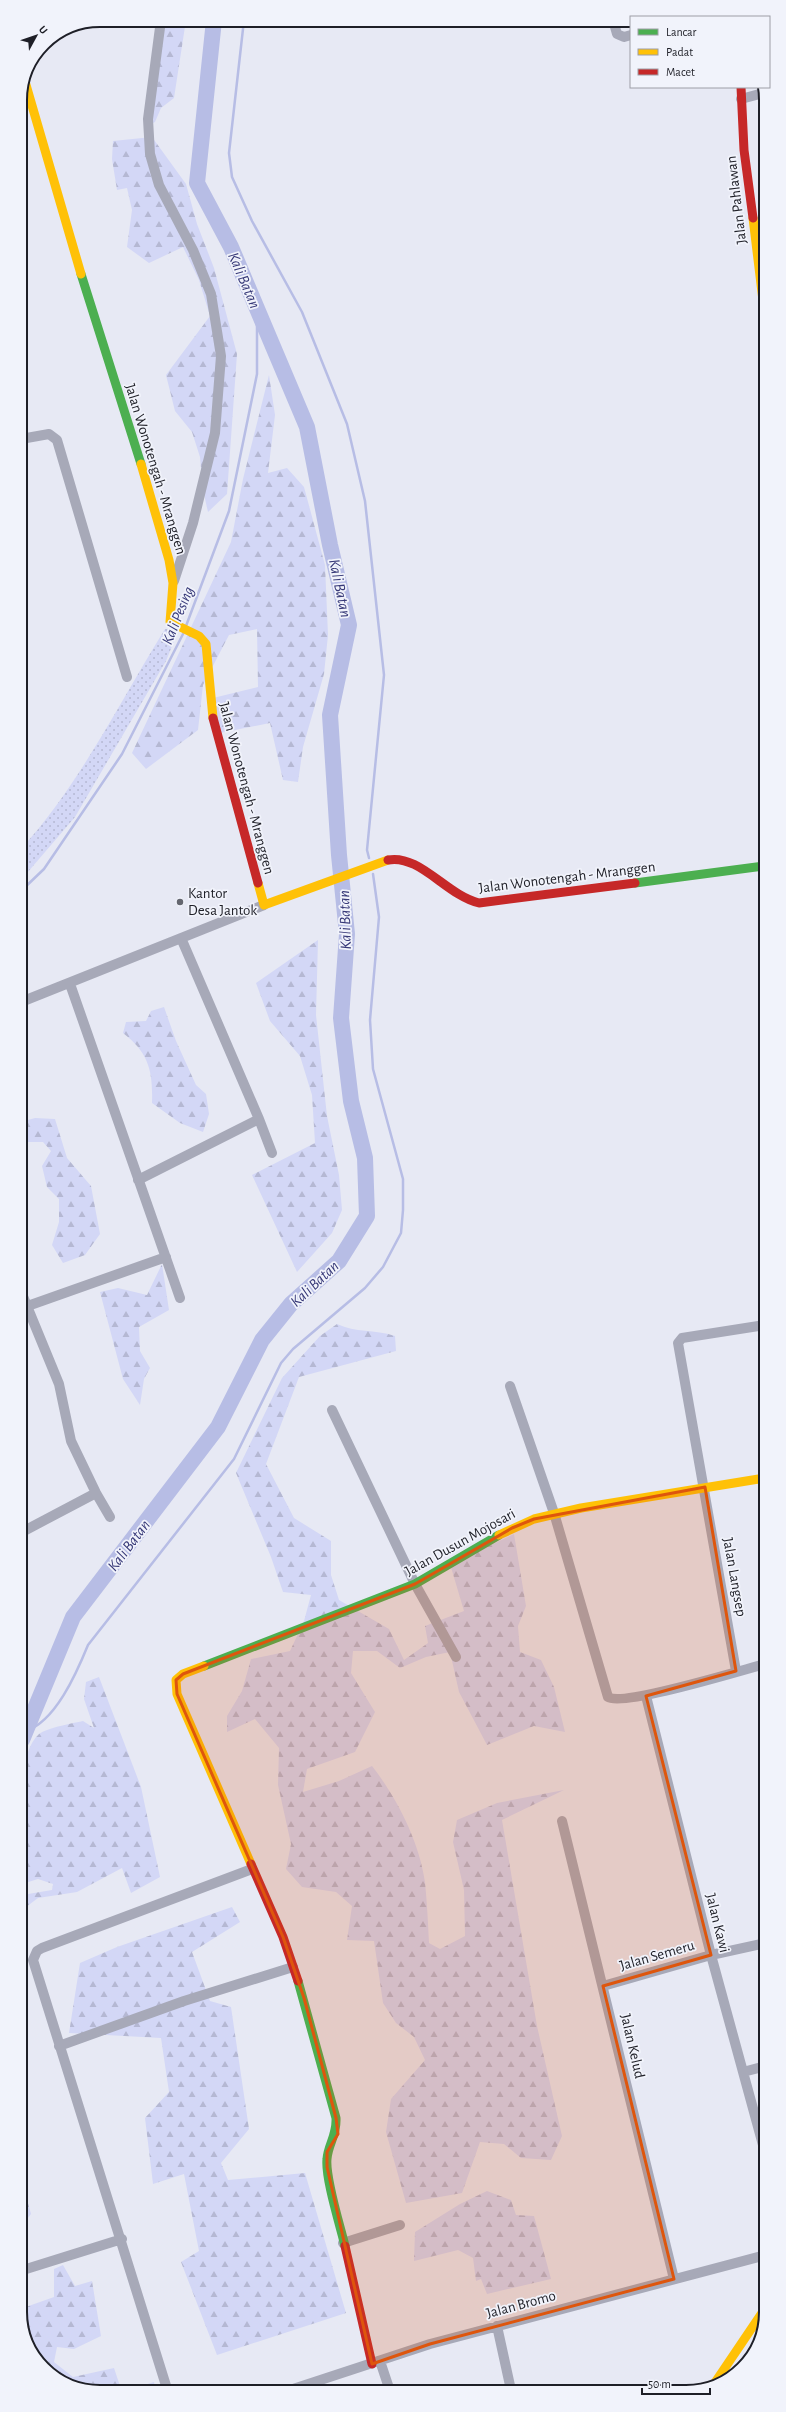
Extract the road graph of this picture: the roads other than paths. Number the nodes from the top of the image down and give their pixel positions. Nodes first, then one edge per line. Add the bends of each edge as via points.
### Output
1 (160, 27) edge
2 (615, 27) edge
3 (630, 35) edge
4 (740, 88) edge
5 (28, 92) edge
6 (758, 94) edge
7 (741, 99) junction
8 (759, 268) edge
9 (27, 438) edge
10 (173, 583) junction
11 (127, 677) dead end
12 (759, 867) edge
13 (264, 905) junction
14 (181, 938) junction
15 (70, 984) junction
16 (27, 1000) edge
17 (259, 1119) junction
18 (272, 1152) dead end
19 (138, 1180) junction
20 (166, 1257) junction
21 (180, 1298) dead end
22 (27, 1306) edge
23 (27, 1314) edge
24 (759, 1326) edge
25 (510, 1386) dead end
26 (332, 1410) dead end
27 (759, 1479) edge
28 (705, 1487) junction
29 (96, 1493) junction
30 (554, 1513) junction
31 (110, 1517) dead end
32 (27, 1529) edge
33 (415, 1584) junction
34 (456, 1657) dead end
35 (759, 1665) edge
36 (736, 1671) junction
37 (646, 1696) junction
38 (562, 1821) dead end
39 (252, 1869) junction
40 (759, 1945) edge
41 (711, 1956) junction
42 (293, 1967) junction
43 (603, 1986) junction
44 (59, 2046) junction
45 (759, 2068) edge
46 (743, 2072) junction
47 (759, 2130) edge
48 (400, 2226) dead end
49 (122, 2239) junction
50 (344, 2243) junction
51 (759, 2257) edge
52 (27, 2269) edge
53 (674, 2279) junction
54 (758, 2318) edge
55 (497, 2326) junction
56 (376, 2363) junction
57 (719, 2376) edge
58 (166, 2385) edge
59 (306, 2385) edge
60 (387, 2385) edge
61 (510, 2385) edge

1 - 10 street via 148,119 150,154 159,185 193,250 211,294 221,356 215,433 193,523
2 - 3 street via 617,34 624,37
4 - 7 street, Jalan Pahlawan
5 - 10 street, Jalan Wonotengah - Mranggen via 89,303 131,428 169,560
6 - 7 street
7 - 8 street, Jalan Pahlawan via 744,150
9 - 11 street via 49,434 57,440
10 - 13 street, Jalan Wonotengah - Mranggen via 170,622 199,637 208,648 209,697 213,721
12 - 13 street, Jalan Wonotengah - Mranggen via 479,903 469,902 414,863 404,860 382,862
13 - 14 street
14 - 15 street
14 - 17 street
15 - 16 street
15 - 19 street
17 - 18 street
17 - 19 street
19 - 20 street
20 - 21 street
20 - 22 street
23 - 29 street via 59,1384 71,1441
24 - 28 street, Jalan Langsep via 682,1338 678,1343
25 - 30 street
26 - 33 street
27 - 28 street, Jalan Dusun Mojosari
28 - 30 street, Jalan Dusun Mojosari
28 - 36 street, Jalan Langsep
29 - 31 street
29 - 32 street
30 - 33 street, Jalan Dusun Mojosari via 512,1528
30 - 37 street via 605,1692 608,1697 617,1700
33 - 34 street
33 - 39 street, Jalan Dusun Mojosari via 182,1675 176,1680 177,1694
35 - 36 street
36 - 37 street
37 - 41 street, Jalan Kawi
38 - 43 street, Jalan Kelud
39 - 42 street via 283,1937
39 - 44 street via 36,1951 34,1968
40 - 41 street, Jalan Semeru
41 - 43 street, Jalan Semeru
41 - 46 street, Jalan Kawi
42 - 44 street via 184,2001
42 - 50 street via 304,1998 336,2118 338,2134 326,2158
43 - 53 street, Jalan Kelud
44 - 49 street
45 - 46 street
46 - 47 street, Jalan Kawi
48 - 50 street
49 - 52 street
49 - 58 street
50 - 56 street
51 - 53 street, Jalan Bromo
53 - 55 street, Jalan Bromo
54 - 57 street
55 - 56 street, Jalan Bromo via 430,2344
55 - 61 street
56 - 59 street, Jalan Bromo
56 - 60 street

